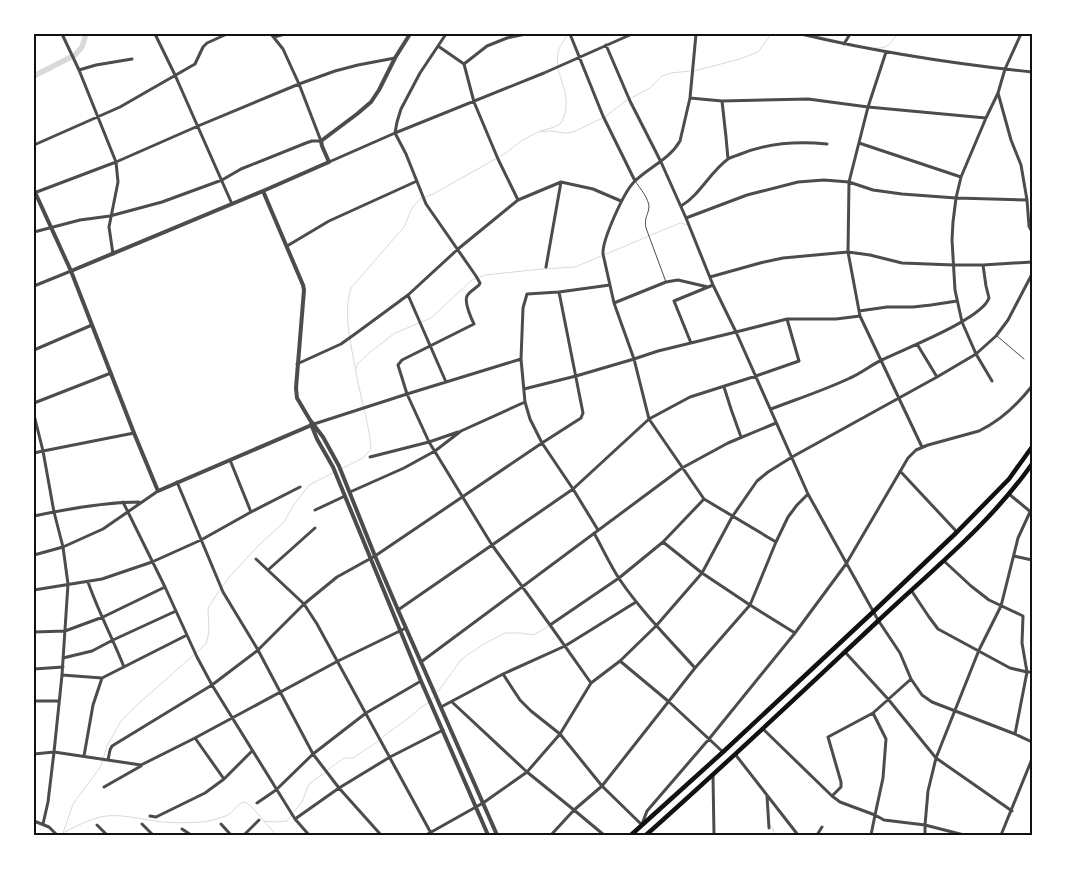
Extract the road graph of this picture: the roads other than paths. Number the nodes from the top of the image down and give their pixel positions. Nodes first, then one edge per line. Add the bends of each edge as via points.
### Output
1 (62, 34) edge
2 (155, 34) edge
3 (227, 34) edge
4 (285, 34) edge
5 (410, 34) edge
6 (446, 34) edge
7 (526, 34) edge
8 (570, 34) edge
9 (632, 34) edge
10 (696, 34) edge
11 (801, 34) edge
12 (850, 34) edge
13 (1013, 34) edge
14 (1019, 35) edge
15 (272, 36) edge
16 (508, 36) edge
17 (844, 44) junction
18 (606, 45) junction
19 (438, 46) junction
20 (886, 52) junction
21 (580, 57) junction
22 (395, 58) junction
23 (132, 59) dead end
24 (464, 64) junction
25 (1005, 69) junction
26 (79, 70) junction
27 (1032, 72) edge
28 (176, 75) junction
29 (299, 84) junction
30 (998, 93) junction
31 (690, 98) junction
32 (722, 101) junction
33 (474, 102) junction
34 (868, 107) junction
35 (98, 118) junction
36 (986, 118) junction
37 (198, 126) junction
38 (396, 132) junction
39 (321, 141) junction
40 (859, 143) junction
41 (34, 144) edge
42 (826, 144) dead end
43 (728, 159) junction
44 (116, 162) junction
45 (329, 162) junction
46 (661, 162) junction
47 (961, 177) junction
48 (222, 180) junction
49 (416, 182) junction
50 (561, 182) junction
51 (634, 182) junction
52 (849, 182) junction
53 (263, 191) junction
54 (34, 192) edge
55 (956, 198) junction
56 (518, 200) junction
57 (1027, 200) junction
58 (622, 201) junction
59 (232, 204) junction
60 (681, 206) junction
61 (110, 216) junction
62 (686, 218) junction
63 (51, 227) junction
64 (34, 232) edge
65 (1032, 232) edge
66 (287, 246) junction
67 (458, 249) junction
68 (848, 252) junction
69 (113, 254) junction
70 (1032, 262) edge
71 (954, 265) junction
72 (983, 265) junction
73 (546, 267) dead end
74 (71, 272) junction
75 (1032, 274) edge
76 (710, 277) junction
77 (666, 282) junction
78 (610, 285) junction
79 (713, 285) junction
80 (34, 286) edge
81 (708, 287) junction
82 (559, 292) junction
83 (408, 295) junction
84 (957, 301) junction
85 (614, 303) junction
86 (859, 311) junction
87 (860, 316) junction
88 (786, 319) junction
89 (962, 322) junction
90 (92, 325) junction
91 (736, 332) junction
92 (996, 336) junction
93 (691, 343) junction
94 (916, 344) junction
95 (430, 346) junction
96 (34, 350) edge
97 (976, 354) junction
98 (521, 359) junction
99 (634, 359) junction
100 (1024, 359) dead end
101 (882, 360) junction
102 (297, 364) junction
103 (112, 373) junction
104 (576, 376) junction
105 (756, 376) junction
106 (937, 377) junction
107 (992, 381) dead end
108 (446, 382) junction
109 (724, 386) junction
110 (1032, 386) edge
111 (524, 388) junction
112 (407, 394) junction
113 (899, 398) junction
114 (525, 402) junction
115 (34, 403) edge
116 (771, 409) junction
117 (34, 415) edge
118 (649, 419) junction
119 (776, 423) junction
120 (313, 425) junction
121 (461, 431) junction
122 (134, 433) junction
123 (741, 437) junction
124 (429, 442) junction
125 (542, 443) junction
126 (922, 447) junction
127 (1032, 447) edge
128 (43, 451) junction
129 (435, 451) junction
130 (34, 453) edge
131 (370, 457) dead end
132 (792, 457) junction
133 (230, 460) junction
134 (1032, 464) edge
135 (682, 468) junction
136 (900, 471) junction
137 (177, 482) junction
138 (300, 487) dead end
139 (573, 488) junction
140 (158, 491) junction
141 (350, 492) junction
142 (808, 494) junction
143 (1009, 494) junction
144 (345, 496) junction
145 (462, 497) junction
146 (704, 499) junction
147 (123, 502) junction
148 (141, 502) junction
149 (315, 510) dead end
150 (54, 512) junction
151 (128, 512) junction
152 (251, 512) junction
153 (1031, 512) edge
154 (34, 516) edge
155 (732, 517) junction
156 (315, 528) dead end
157 (596, 532) junction
158 (957, 532) junction
159 (201, 540) junction
160 (663, 542) junction
161 (776, 542) junction
162 (492, 545) junction
163 (62, 547) junction
164 (34, 555) edge
165 (375, 556) junction
166 (1014, 556) junction
167 (370, 558) junction
168 (256, 559) dead end
169 (1032, 560) edge
170 (944, 561) junction
171 (152, 562) junction
172 (846, 564) junction
173 (268, 570) junction
174 (702, 573) junction
175 (619, 578) junction
176 (88, 582) junction
177 (68, 584) junction
178 (522, 586) junction
179 (165, 587) junction
180 (34, 590) edge
181 (911, 590) junction
182 (636, 602) junction
183 (304, 604) junction
184 (750, 605) junction
185 (1002, 606) junction
186 (398, 610) junction
187 (176, 611) junction
188 (873, 612) junction
189 (103, 617) junction
190 (878, 620) junction
191 (550, 624) junction
192 (656, 626) junction
193 (406, 628) junction
194 (65, 631) junction
195 (400, 631) junction
196 (34, 632) edge
197 (795, 633) junction
198 (187, 635) junction
199 (113, 640) junction
200 (565, 646) junction
201 (258, 650) junction
202 (979, 650) junction
203 (845, 652) junction
204 (63, 658) junction
205 (338, 661) junction
206 (620, 661) junction
207 (421, 662) junction
208 (62, 667) junction
209 (124, 667) junction
210 (695, 668) junction
211 (34, 669) edge
212 (1027, 672) junction
213 (1032, 672) edge
214 (503, 674) junction
215 (62, 675) junction
216 (102, 678) junction
217 (911, 679) junction
218 (421, 681) junction
219 (591, 683) junction
220 (212, 685) junction
221 (281, 691) junction
222 (888, 699) junction
223 (34, 701) edge
224 (59, 701) junction
225 (668, 701) junction
226 (452, 702) junction
227 (441, 707) junction
228 (956, 712) junction
229 (366, 713) junction
230 (873, 713) junction
231 (232, 718) junction
232 (763, 729) junction
233 (443, 730) junction
234 (560, 734) junction
235 (1016, 734) junction
236 (195, 738) junction
237 (709, 739) junction
238 (1032, 742) edge
239 (252, 751) junction
240 (54, 752) junction
241 (723, 752) junction
242 (34, 754) edge
243 (313, 754) junction
244 (735, 754) junction
245 (84, 756) junction
246 (390, 757) junction
247 (936, 758) junction
248 (1032, 759) edge
249 (108, 760) junction
250 (141, 765) junction
251 (527, 772) junction
252 (713, 776) junction
253 (224, 780) junction
254 (602, 786) junction
255 (104, 787) dead end
256 (339, 788) junction
257 (276, 790) junction
258 (767, 796) junction
259 (832, 796) junction
260 (257, 803) dead end
261 (483, 803) junction
262 (476, 807) junction
263 (574, 810) junction
264 (1012, 811) junction
265 (875, 815) junction
266 (150, 816) dead end
267 (294, 819) junction
268 (259, 820) dead end
269 (34, 821) edge
270 (43, 824) junction
271 (142, 824) dead end
272 (221, 824) dead end
273 (97, 825) dead end
274 (642, 825) junction
275 (925, 825) junction
276 (822, 827) dead end
277 (769, 828) dead end
278 (182, 829) dead end
279 (56, 834) edge
280 (247, 834) edge
281 (431, 834) edge
282 (107, 835) edge
283 (153, 835) edge
284 (191, 835) edge
285 (231, 835) edge
286 (309, 835) edge
287 (381, 835) edge
288 (426, 835) edge
289 (488, 835) edge
290 (497, 835) edge
291 (551, 835) edge
292 (604, 835) edge
293 (631, 835) edge
294 (646, 835) edge
295 (714, 835) edge
296 (796, 835) edge
297 (817, 835) edge
298 (872, 835) edge
299 (925, 835) edge
300 (964, 835) edge
301 (1001, 835) edge

1 - 26 street
2 - 28 street
3 - 28 street via 207,43 196,64
4 - 15 street
5 - 22 street
6 - 19 street
7 - 16 street
8 - 21 street
9 - 18 street
10 - 31 street
11 - 17 street
12 - 17 street
13 - 14 street
14 - 25 street
15 - 29 street via 283,49
16 - 24 street via 487,46
17 - 20 street
18 - 21 street
18 - 46 street
19 - 24 street
19 - 38 street via 401,109
20 - 25 street
20 - 34 street
21 - 33 street
21 - 51 street
22 - 29 street via 350,67
22 - 39 street via 371,102
23 - 26 street
24 - 33 street
25 - 27 street
25 - 30 street
26 - 35 street
28 - 35 street
28 - 37 street
29 - 37 street
29 - 39 street
30 - 36 street
30 - 57 street via 1021,166
31 - 32 street
31 - 46 street via 680,140
32 - 34 street via 808,99
32 - 43 street
33 - 38 street
33 - 56 street
34 - 36 street
34 - 40 street
35 - 41 street
35 - 44 street
36 - 47 street
37 - 44 street
37 - 48 street
38 - 45 street
38 - 49 street
39 - 45 street
39 - 48 street via 312,141 252,164
40 - 47 street
40 - 52 street
42 - 43 street via 808,142 762,146
43 - 60 street via 694,197
44 - 54 street
44 - 61 street via 118,182
45 - 53 street
46 - 51 street
46 - 60 street
47 - 55 street
48 - 59 street
48 - 61 street via 162,202
49 - 66 street via 329,220
49 - 67 street via 426,204
50 - 56 street
50 - 58 street via 593,189
50 - 73 street
51 - 58 street
51 - 77 lane via 649,207 645,223
52 - 55 street via 873,190
52 - 62 street via 798,182 747,195
52 - 68 street
53 - 59 street
53 - 66 street
54 - 63 street
55 - 57 street
55 - 71 street via 952,222
56 - 67 street
57 - 65 street via 1028,226
58 - 78 street via 603,249
59 - 69 street
60 - 62 street
61 - 63 street
61 - 69 street
62 - 76 street
63 - 64 street
63 - 74 street
66 - 102 street via 304,290
67 - 83 street
67 - 95 street via 479,285 466,296 474,324
68 - 71 street via 902,263
68 - 76 street via 783,258
68 - 86 street
69 - 74 street
70 - 72 street
71 - 72 street
71 - 84 street
72 - 89 street via 989,300
74 - 80 street
74 - 90 street
75 - 92 street
76 - 79 street
77 - 81 street via 678,280
77 - 85 street
78 - 82 street
78 - 85 street
79 - 81 street
79 - 91 street
81 - 93 street via 674,301
82 - 98 street via 526,295
82 - 104 street
83 - 95 street
83 - 102 street via 341,344
84 - 86 street
84 - 89 street
85 - 99 street
86 - 87 street
87 - 88 street
87 - 101 street
88 - 91 street
88 - 105 street via 799,361
89 - 94 street
89 - 97 street
90 - 96 street
90 - 103 street
91 - 93 street
91 - 105 street
92 - 97 street
92 - 100 lane
93 - 99 street
94 - 101 street
94 - 106 street
95 - 108 street
95 - 112 street via 398,365
97 - 106 street
97 - 107 street
98 - 108 street
98 - 111 street
99 - 104 street
99 - 118 street
101 - 113 street
101 - 116 street via 852,378
102 - 120 street via 297,398
103 - 115 street
103 - 122 street
104 - 111 street
104 - 125 street via 583,413 581,418
105 - 109 street
105 - 116 street
106 - 113 street
108 - 112 street
109 - 118 street via 690,397
109 - 123 street
110 - 126 street via 1008,412 987,428
111 - 114 street
112 - 120 street
112 - 124 street
113 - 126 street
113 - 132 street
114 - 121 street
114 - 125 street
116 - 119 street
117 - 128 street
118 - 135 street
118 - 139 street
119 - 123 street
119 - 132 street
120 - 133 street
120 - 141 street via 323,437
120 - 144 street
121 - 124 street
121 - 129 street
122 - 128 street
122 - 140 street
123 - 135 street
124 - 129 street
124 - 131 street
125 - 139 street
125 - 145 street
126 - 136 street via 908,458
127 - 158 main road via 1009,479
128 - 130 street
128 - 150 street
129 - 141 street
129 - 145 street
132 - 142 street
132 - 155 street via 757,481
133 - 137 street
133 - 152 street
134 - 143 main road
135 - 146 street
135 - 157 street
136 - 158 street
136 - 172 street
137 - 140 street
137 - 159 street
138 - 152 street
139 - 157 street
139 - 162 street
140 - 148 street
141 - 165 street
142 - 161 street via 788,517
142 - 172 street
143 - 153 street
143 - 170 main road
144 - 149 street
144 - 167 street
145 - 162 street
145 - 165 street
146 - 155 street
146 - 160 street
147 - 148 street
147 - 150 street
147 - 151 street
148 - 151 street
150 - 154 street
150 - 163 street
151 - 163 street via 103,529
151 - 171 street
152 - 159 street
153 - 166 street via 1018,538
155 - 161 street
155 - 174 street
156 - 173 street
157 - 175 street
157 - 178 street
158 - 188 main road
159 - 171 street
159 - 201 street via 223,592
160 - 174 street
160 - 175 street
161 - 184 street
162 - 178 street
162 - 186 street
163 - 164 street
163 - 177 street
165 - 167 street
165 - 186 street
166 - 169 street
166 - 185 street
167 - 183 street via 337,577
167 - 195 street
168 - 173 street
170 - 181 main road
170 - 185 street via 989,600
171 - 176 street
171 - 179 street
172 - 188 street
172 - 197 street
173 - 183 street
174 - 184 street
174 - 192 street
175 - 182 street
175 - 191 street
176 - 177 street
176 - 189 street
177 - 180 street
177 - 194 street
178 - 191 street
178 - 207 street
179 - 187 street
179 - 189 street
181 - 190 main road
181 - 202 street via 938,629
182 - 192 street
182 - 200 street
183 - 201 street
183 - 205 street
184 - 197 street
184 - 210 street
185 - 202 street
185 - 212 street via 1023,616 1022,643
186 - 193 street
187 - 198 street
187 - 199 street
188 - 190 street
188 - 241 main road
189 - 194 street
189 - 199 street
190 - 203 main road
190 - 217 street via 900,653
191 - 200 street
192 - 206 street
192 - 210 street
193 - 195 street
193 - 207 street
194 - 196 street
194 - 204 street
195 - 205 street
195 - 218 street
197 - 237 street
198 - 209 street
198 - 220 street
199 - 204 street via 92,651
199 - 209 street
200 - 214 street
200 - 219 street
201 - 220 street
201 - 221 street
202 - 212 street via 1010,668
202 - 228 street
203 - 222 street
203 - 232 main road
204 - 208 street
205 - 221 street
205 - 229 street
206 - 219 street
206 - 225 street
207 - 227 street
208 - 211 street
208 - 215 street
209 - 216 street
210 - 225 street
212 - 213 street
212 - 235 street
214 - 226 street
214 - 234 street via 520,700
215 - 216 street
215 - 224 street
216 - 245 street via 93,705
217 - 222 street
217 - 228 street via 922,695
218 - 229 street
218 - 233 street
219 - 234 street
220 - 231 street
220 - 249 street via 112,746
221 - 231 street
221 - 243 street
222 - 230 street
222 - 247 street
223 - 224 street
224 - 240 street
225 - 237 street
225 - 254 street
226 - 227 street
226 - 251 street
227 - 261 street
228 - 235 street
228 - 247 street
229 - 243 street
229 - 246 street
230 - 259 street via 828,737 841,782 841,787
230 - 265 street via 886,739 883,778
231 - 236 street
231 - 239 street
232 - 244 main road
232 - 259 street
233 - 246 street
233 - 262 street
234 - 251 street
234 - 254 street
235 - 238 street
236 - 250 street
236 - 253 street
237 - 241 street
237 - 274 street via 647,811
239 - 253 street
239 - 257 street
240 - 242 street
240 - 245 street
240 - 270 street
241 - 274 main road
243 - 256 street
243 - 257 street
244 - 252 main road
244 - 258 street
245 - 249 street
246 - 256 street
246 - 281 street
247 - 264 street
247 - 275 street via 928,791
248 - 264 street
249 - 250 street
250 - 255 street
251 - 261 street
251 - 263 street
252 - 294 main road
252 - 295 street
253 - 266 street via 205,793
254 - 263 street
254 - 274 street
256 - 267 street
256 - 287 street
257 - 260 street
257 - 267 street
258 - 277 street
258 - 296 street
259 - 265 street
261 - 262 street
261 - 290 street
262 - 281 street
262 - 289 street
263 - 291 street
263 - 292 street
264 - 301 street
265 - 275 street via 884,820
265 - 298 street
267 - 286 street
268 - 280 street
269 - 270 street
270 - 279 street
271 - 283 street
272 - 285 street
273 - 282 street
274 - 293 main road
275 - 299 street
275 - 300 street
276 - 297 street
278 - 284 street
281 - 288 street

